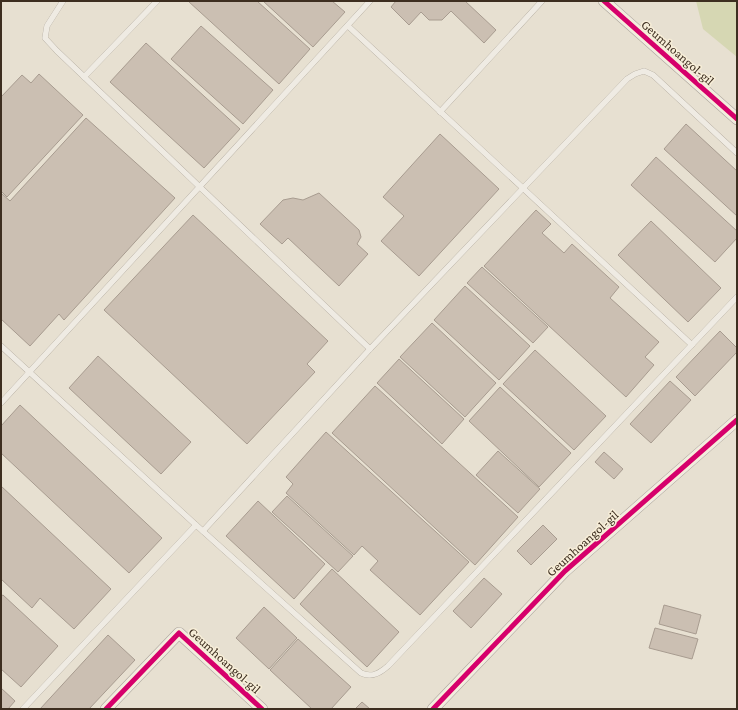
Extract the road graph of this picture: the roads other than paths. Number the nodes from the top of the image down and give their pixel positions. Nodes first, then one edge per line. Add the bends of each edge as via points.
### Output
1 (63, 1) edge
2 (157, 1) edge
3 (370, 1) edge
4 (542, 1) edge
5 (604, 1) edge
6 (348, 26) junction
7 (84, 77) junction
8 (440, 112) junction
9 (737, 119) edge
10 (737, 153) edge
11 (200, 188) junction
12 (523, 188) junction
13 (737, 297) edge
14 (692, 345) junction
15 (1, 346) edge
16 (370, 349) junction
17 (29, 372) junction
18 (1, 403) edge
19 (737, 420) edge
20 (196, 525) junction
21 (203, 531) junction
22 (23, 709) edge
23 (106, 709) edge
24 (262, 709) edge
25 (433, 709) edge

1 - 7 lane via 47,26 45,38
2 - 7 lane
3 - 6 lane
4 - 8 lane
5 - 9 street, Geumhoangol-gil
6 - 8 lane
6 - 11 lane
7 - 11 lane
8 - 12 lane
10 - 12 lane via 653,75 644,71 627,79
11 - 16 lane
11 - 17 lane
12 - 14 lane
12 - 16 lane
13 - 14 lane
14 - 21 lane via 388,666 374,675 367,676 361,673
15 - 17 lane
16 - 21 lane
17 - 18 lane
17 - 20 lane
19 - 25 street, Geumhoangol-gil via 565,571
20 - 21 lane
20 - 22 lane
23 - 24 street, Geumhoangol-gil via 179,633

